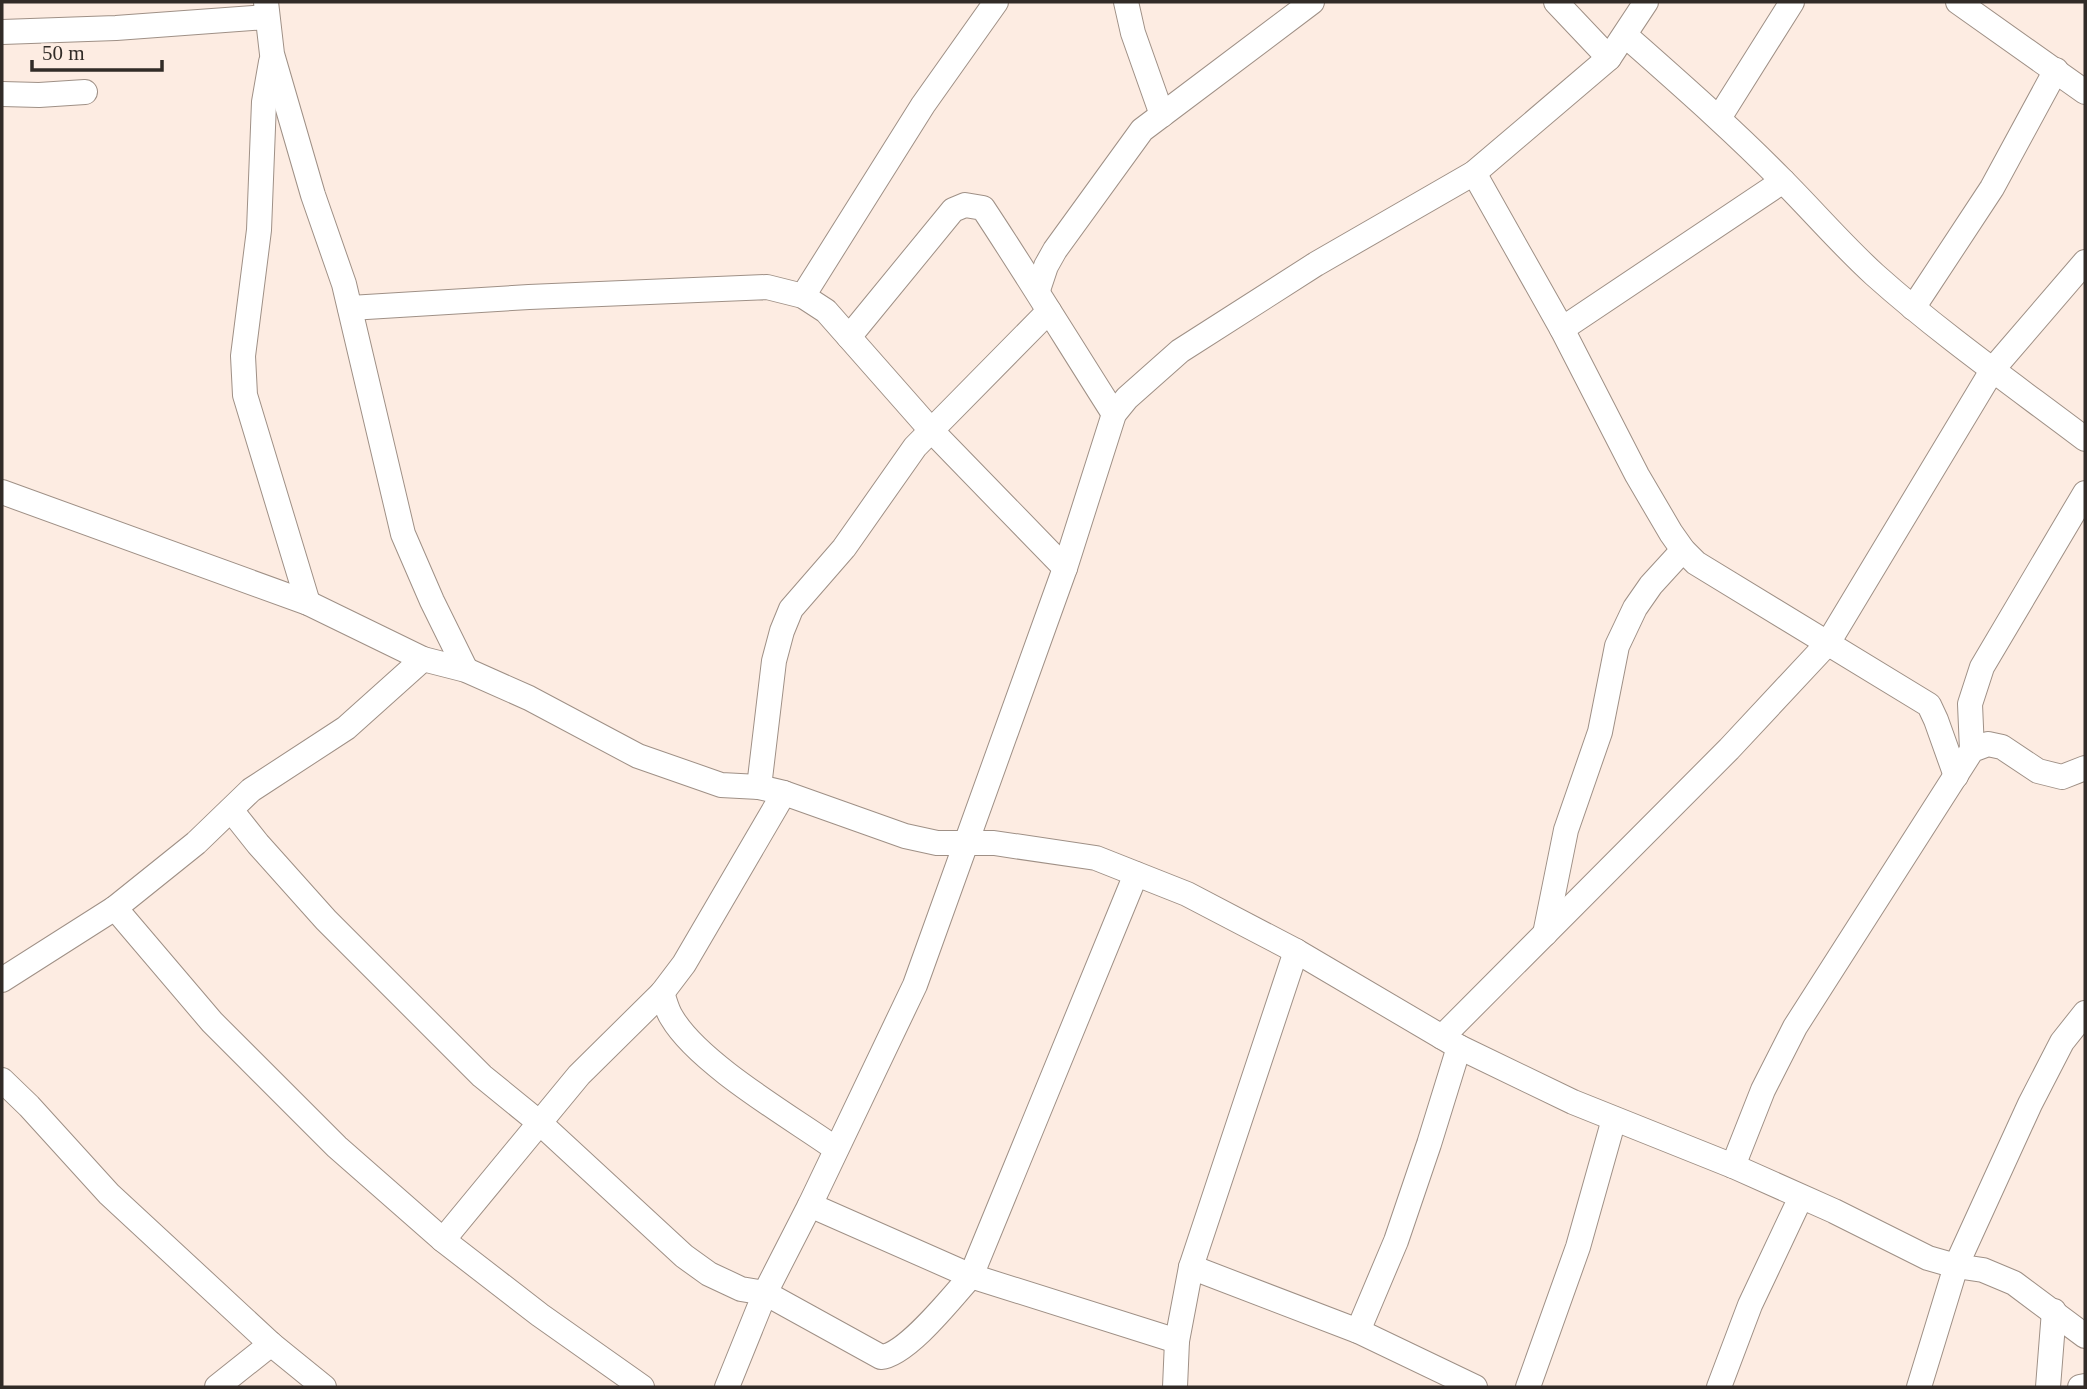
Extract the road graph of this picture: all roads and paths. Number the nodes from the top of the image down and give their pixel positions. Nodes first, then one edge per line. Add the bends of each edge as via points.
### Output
1 (996, 2) edge
2 (1126, 2) edge
3 (1312, 2) edge
4 (1556, 2) edge
5 (1646, 2) edge
6 (1792, 2) edge
7 (1958, 2) edge
8 (266, 9) edge
9 (2, 32) edge
10 (1625, 35) junction
11 (272, 54) junction
12 (1609, 58) junction
13 (2056, 70) junction
14 (85, 92) dead end
15 (2085, 92) edge
16 (2, 94) edge
17 (1162, 115) junction
18 (1719, 118) junction
19 (1474, 173) junction
20 (1783, 181) junction
21 (2085, 262) edge
22 (803, 296) junction
23 (1043, 301) junction
24 (350, 308) junction
25 (1913, 308) junction
26 (1562, 329) junction
27 (849, 337) junction
28 (1993, 369) junction
29 (1114, 414) junction
30 (930, 429) junction
31 (2085, 439) edge
32 (2, 492) edge
33 (2085, 493) edge
34 (1683, 550) junction
35 (1065, 568) junction
36 (308, 603) junction
37 (1828, 643) junction
38 (422, 659) junction
39 (466, 670) junction
40 (1972, 750) junction
41 (2085, 768) edge
42 (1956, 776) junction
43 (759, 787) junction
44 (784, 793) junction
45 (231, 810) junction
46 (966, 844) junction
47 (1136, 874) junction
48 (115, 908) junction
49 (1545, 934) junction
50 (1296, 951) junction
51 (2, 980) edge
52 (662, 993) junction
53 (2085, 1013) edge
54 (1450, 1042) junction
55 (2, 1080) edge
56 (1614, 1119) junction
57 (541, 1124) junction
58 (836, 1149) junction
59 (1733, 1166) junction
60 (1801, 1196) junction
61 (810, 1205) junction
62 (443, 1240) junction
63 (1956, 1266) junction
64 (1191, 1267) junction
65 (971, 1276) junction
66 (765, 1293) junction
67 (2053, 1311) junction
68 (1358, 1331) junction
69 (2085, 1336) edge
70 (1177, 1341) junction
71 (271, 1344) junction
72 (218, 1387) edge
73 (324, 1387) edge
74 (642, 1387) edge
75 (727, 1387) edge
76 (1175, 1387) edge
77 (1475, 1387) edge
78 (1528, 1387) edge
79 (1719, 1387) edge
80 (1919, 1387) edge
81 (2048, 1387) edge

1 - 22 street via 923,105
2 - 17 street
3 - 17 street
4 - 12 street
5 - 10 street
6 - 18 street
7 - 13 street
8 - 9 street via 116,28
8 - 11 street
10 - 12 street
10 - 18 street
11 - 24 street
11 - 36 street via 264,102 259,230 243,356 245,396
12 - 19 street
13 - 15 street
13 - 25 street via 1992,188
14 - 16 street
17 - 23 street via 1133,141 1055,250 1046,266
18 - 20 street
19 - 26 street
19 - 29 street via 1316,264 1180,351
20 - 25 street via 1845,247
20 - 26 street
21 - 28 street
22 - 24 street via 768,287
22 - 27 street via 826,311
23 - 27 street via 983,208 965,205 953,210
23 - 29 street
23 - 30 street
24 - 39 street via 403,534
25 - 28 street
26 - 34 street via 1637,475
27 - 30 street
28 - 31 street
28 - 37 street
29 - 35 street
30 - 35 street
30 - 43 street via 844,548 791,609 774,661
32 - 36 street
33 - 40 street via 1982,667 1969,704
34 - 37 street via 1696,563
34 - 49 street via 1635,608 1618,646 1600,732 1566,830
35 - 46 street
36 - 38 street
37 - 42 street via 1929,705
37 - 49 street
38 - 39 street
38 - 45 street via 346,727 251,790
39 - 43 street via 638,756 721,785
40 - 41 street via 1988,744 2002,747 2038,771 2062,777
40 - 42 street
42 - 59 street via 1795,1027 1763,1090
43 - 44 street
44 - 46 street via 905,836
44 - 52 street via 684,964
45 - 48 street
45 - 57 street via 326,920 482,1076
46 - 47 street via 994,843 1096,858
46 - 58 street via 915,985
47 - 50 street via 1187,894
47 - 65 street
48 - 51 street
48 - 62 street via 212,1022 337,1147
49 - 54 street
50 - 54 street
50 - 64 street
52 - 57 street via 579,1076
52 - 58 street via 682,1033 721,1069
53 - 63 street via 2062,1042 2030,1104
54 - 56 street
54 - 68 street via 1429,1144 1396,1241
55 - 71 street via 109,1194
56 - 59 street
56 - 78 street via 1578,1247
57 - 62 street
57 - 66 street via 684,1256 741,1289
58 - 61 street
59 - 60 street
60 - 63 street via 1928,1258
60 - 79 street
61 - 65 street
61 - 66 street
62 - 74 street
63 - 67 street via 1983,1270 2014,1283
63 - 80 street
64 - 68 street
64 - 70 street
65 - 66 street via 924,1328 890,1356 881,1357
65 - 70 street
66 - 75 street
67 - 69 street
67 - 81 street
68 - 77 street
70 - 76 street
71 - 72 street
71 - 73 street

